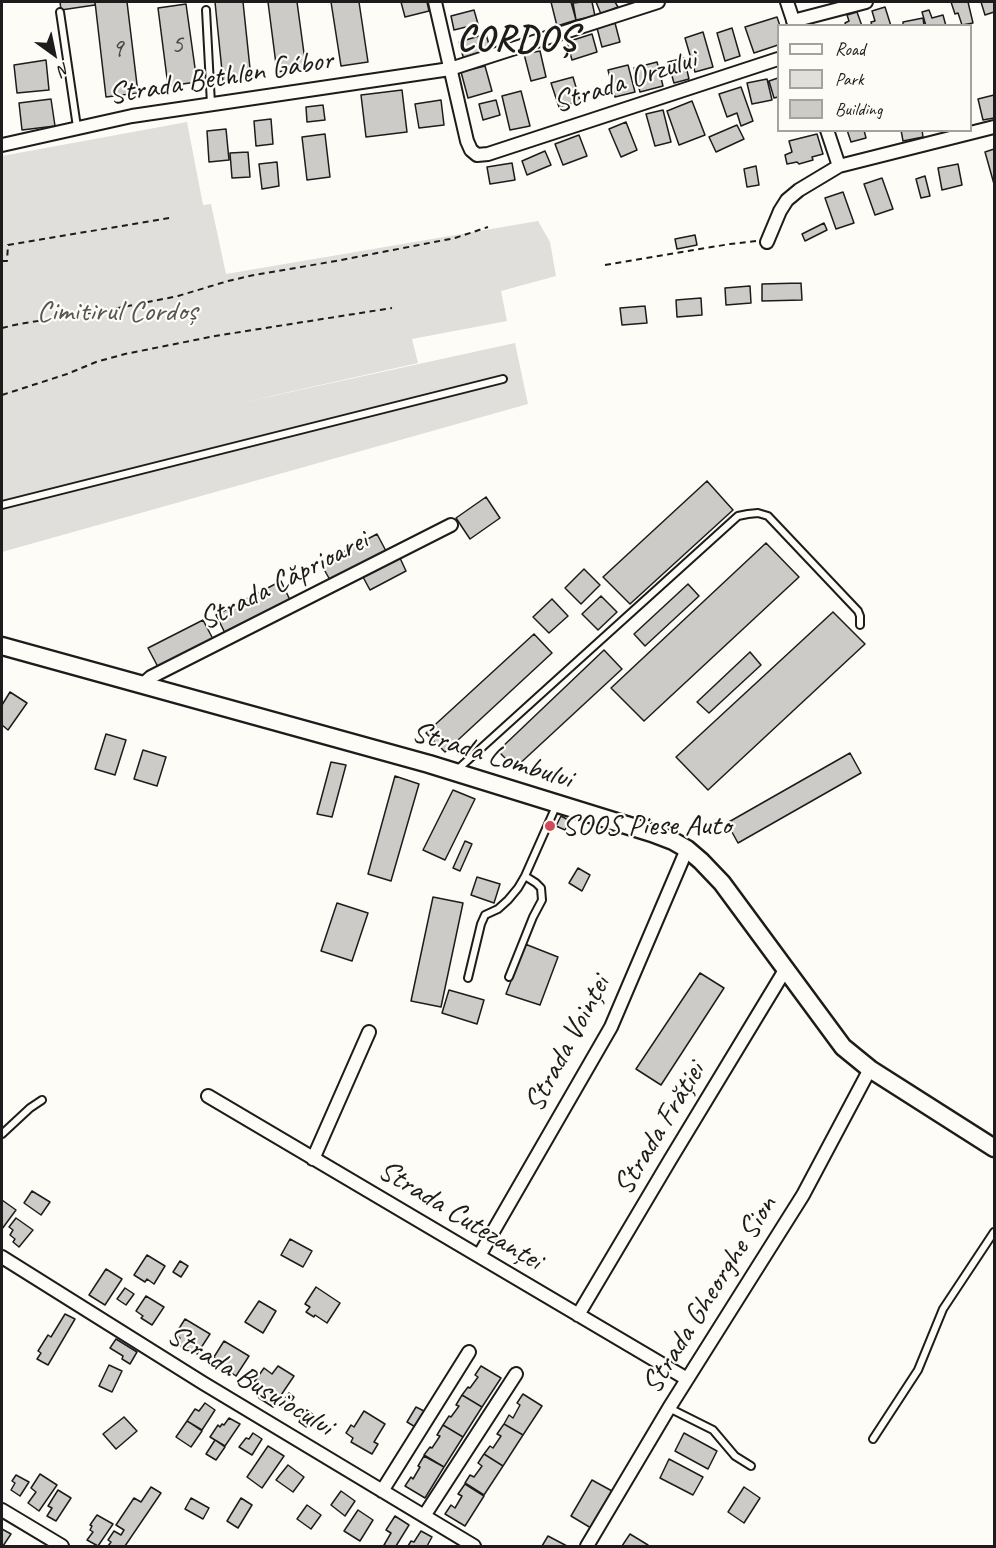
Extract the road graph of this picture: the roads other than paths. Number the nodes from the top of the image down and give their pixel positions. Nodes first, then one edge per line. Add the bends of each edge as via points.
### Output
1 (435, 2) edge
2 (658, 2) edge
3 (787, 2) edge
4 (866, 2) edge
5 (206, 10) dead end
6 (60, 12) dead end
7 (794, 23) edge
8 (777, 59) edge
9 (450, 69) junction
10 (212, 104) junction
11 (994, 127) edge
12 (76, 128) junction
13 (828, 132) edge
14 (2, 145) edge
15 (839, 166) junction
16 (767, 242) road end
17 (503, 379) dead end
18 (2, 506) edge
19 (451, 525) dead end
20 (860, 625) dead end
21 (2, 646) edge
22 (142, 685) junction
23 (455, 772) junction
24 (558, 804) junction
25 (687, 849) junction
26 (525, 876) junction
27 (785, 970) junction
28 (509, 977) dead end
29 (468, 978) dead end
30 (369, 1032) dead end
31 (870, 1068) junction
32 (208, 1096) dead end
33 (42, 1100) dead end
34 (2, 1134) edge
35 (994, 1148) edge
36 (313, 1159) junction
37 (994, 1232) edge
38 (479, 1256) junction
39 (2, 1257) edge
40 (578, 1315) junction
41 (469, 1352) dead end
42 (516, 1374) dead end
43 (687, 1379) junction
44 (669, 1408) junction
45 (873, 1439) dead end
46 (751, 1466) dead end
47 (382, 1491) junction
48 (2, 1510) edge
49 (424, 1516) junction
50 (62, 1546) edge
51 (474, 1546) edge
52 (587, 1546) edge

1 - 9 street
2 - 9 street, Strada Bethlen Gábor
3 - 7 street
4 - 7 street
5 - 10 lane
6 - 12 lane
8 - 9 street, Strada Orzului via 477,155 467,141
9 - 10 street, Strada Bethlen Gábor
10 - 12 street, Strada Bethlen Gábor
11 - 15 street
12 - 14 street, Strada Bethlen Gábor
13 - 15 street
15 - 16 street via 788,200
17 - 18 lane
19 - 22 street, Strada Căprioarei
20 - 23 lane via 858,611 768,516 738,516
21 - 22 street, Strada Lombului
22 - 23 street, Strada Lombului
23 - 24 street, Strada Lombului
24 - 25 street, Strada Lombului via 652,833
24 - 26 lane
25 - 27 street, Strada Lombului via 722,883
25 - 38 street, Strada Voinței via 611,1027
26 - 28 lane via 541,888 542,900
26 - 29 lane via 508,900 485,915
27 - 31 street, Strada Lombului via 843,1047
27 - 40 street, Strada Frăției
30 - 36 street
31 - 35 street, Strada Lombului
31 - 43 street, Strada Gheorghe Sion via 803,1195
32 - 36 street, Strada Cutezanței
33 - 34 lane
36 - 38 street, Strada Cutezanței
37 - 45 lane via 943,1309 918,1370
38 - 40 street, Strada Cutezanței
39 - 47 street, Strada Busuiocului
40 - 43 street, Strada Cutezanței
41 - 47 street
42 - 49 street
43 - 44 street, Strada Gheorghe Sion
44 - 46 lane via 713,1430 735,1456
44 - 52 street, Strada Gheorghe Sion
47 - 49 street, Strada Busuiocului
48 - 50 street
49 - 51 street, Strada Busuiocului

